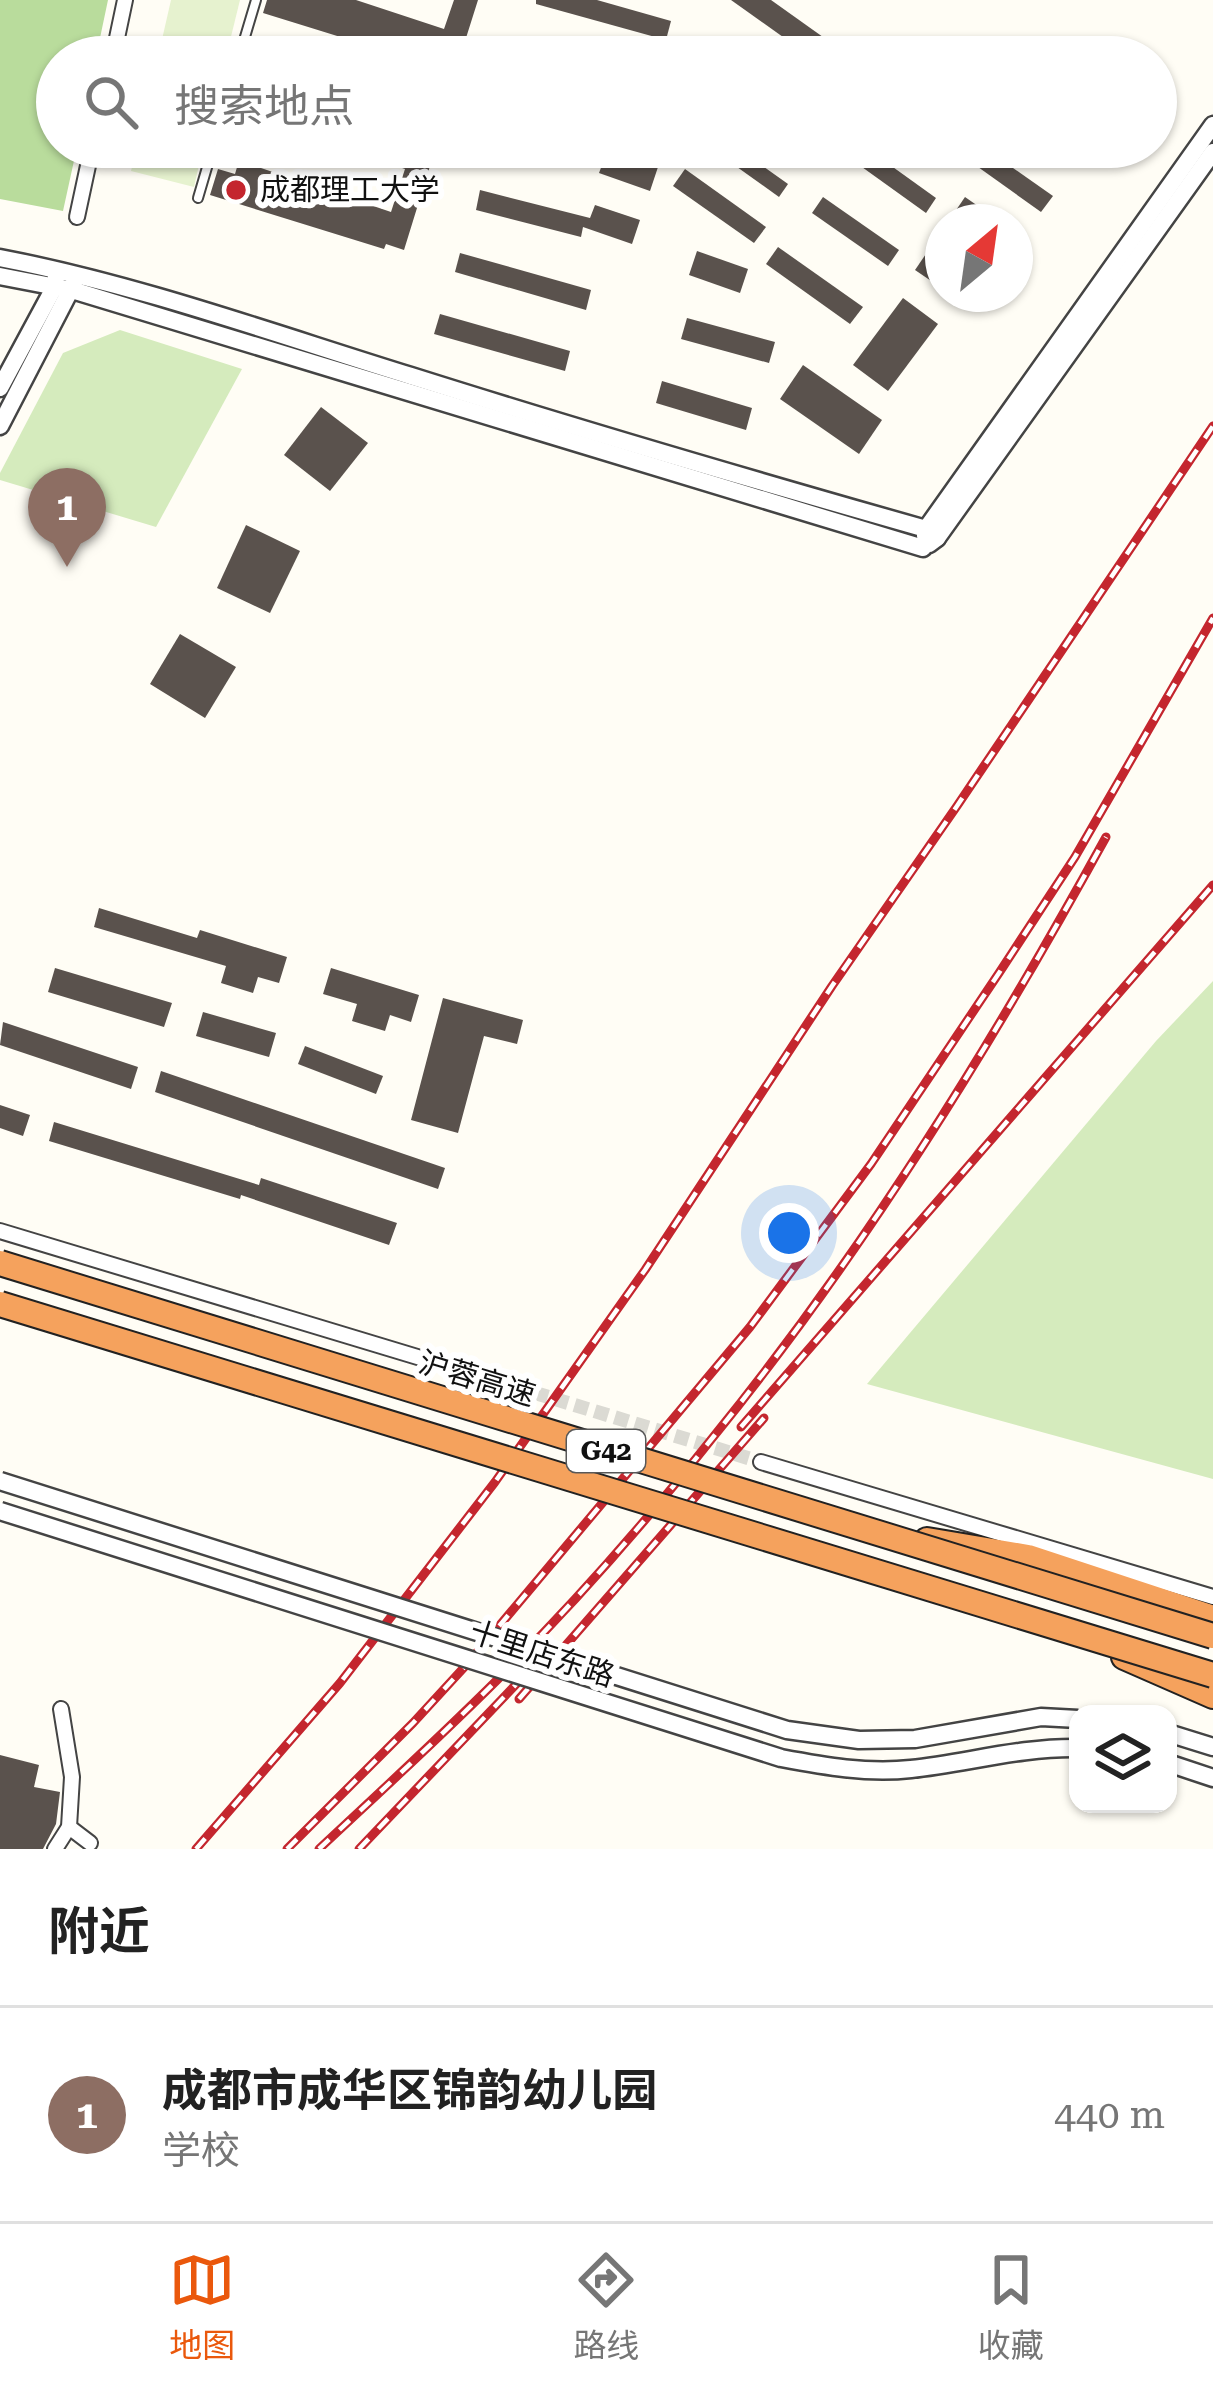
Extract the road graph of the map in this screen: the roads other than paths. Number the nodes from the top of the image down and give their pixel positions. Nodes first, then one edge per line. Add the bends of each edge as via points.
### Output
1 (125, 0) edge
2 (256, 0) edge
3 (117, 36) edge
4 (245, 36) edge
5 (1213, 125) edge
6 (1213, 152) edge
7 (87, 168) edge
8 (207, 168) edge
9 (198, 198) dead end
10 (76, 217) dead end
11 (1, 260) edge
12 (65, 279) junction
13 (0, 388) edge
14 (0, 426) edge
15 (928, 539) junction
16 (0, 1231) edge
17 (0, 1263) edge
18 (0, 1304) edge
19 (434, 1362) tunnel mouth
20 (761, 1462) tunnel mouth
21 (0, 1481) edge
22 (0, 1510) edge
23 (853, 1527) junction
24 (1213, 1597) edge
25 (1213, 1618) edge
26 (1056, 1627) junction
27 (1213, 1636) edge
28 (1213, 1675) edge
29 (1213, 1696) edge
30 (62, 1709) dead end
31 (1069, 1719) edge
32 (1177, 1736) edge
33 (1213, 1747) edge
34 (1069, 1748) edge
35 (1177, 1766) edge
36 (1213, 1778) edge
37 (69, 1827) junction
38 (89, 1843) dead end
39 (55, 1849) edge

1 - 3 street
2 - 4 lane
5 - 15 street
6 - 15 street
7 - 10 street
8 - 9 lane
11 - 12 street
12 - 13 street
12 - 14 street
12 - 15 street
16 - 19 street
17 - 23 highway, 沪蓉高速 / G42, bridge
18 - 26 highway, G42, bridge
20 - 24 street
21 - 31 street, 十里店东路, bridge via 788,1730 914,1739
22 - 34 street, 十里店东路, bridge via 781,1758 844,1770 908,1770
23 - 25 highway, bridge via 1028,1557
23 - 27 highway, 沪蓉高速 / G42, bridge
26 - 28 highway, G42, bridge
26 - 29 highway, bridge
30 - 37 street
32 - 33 street
35 - 36 street
37 - 38 street
37 - 39 street

